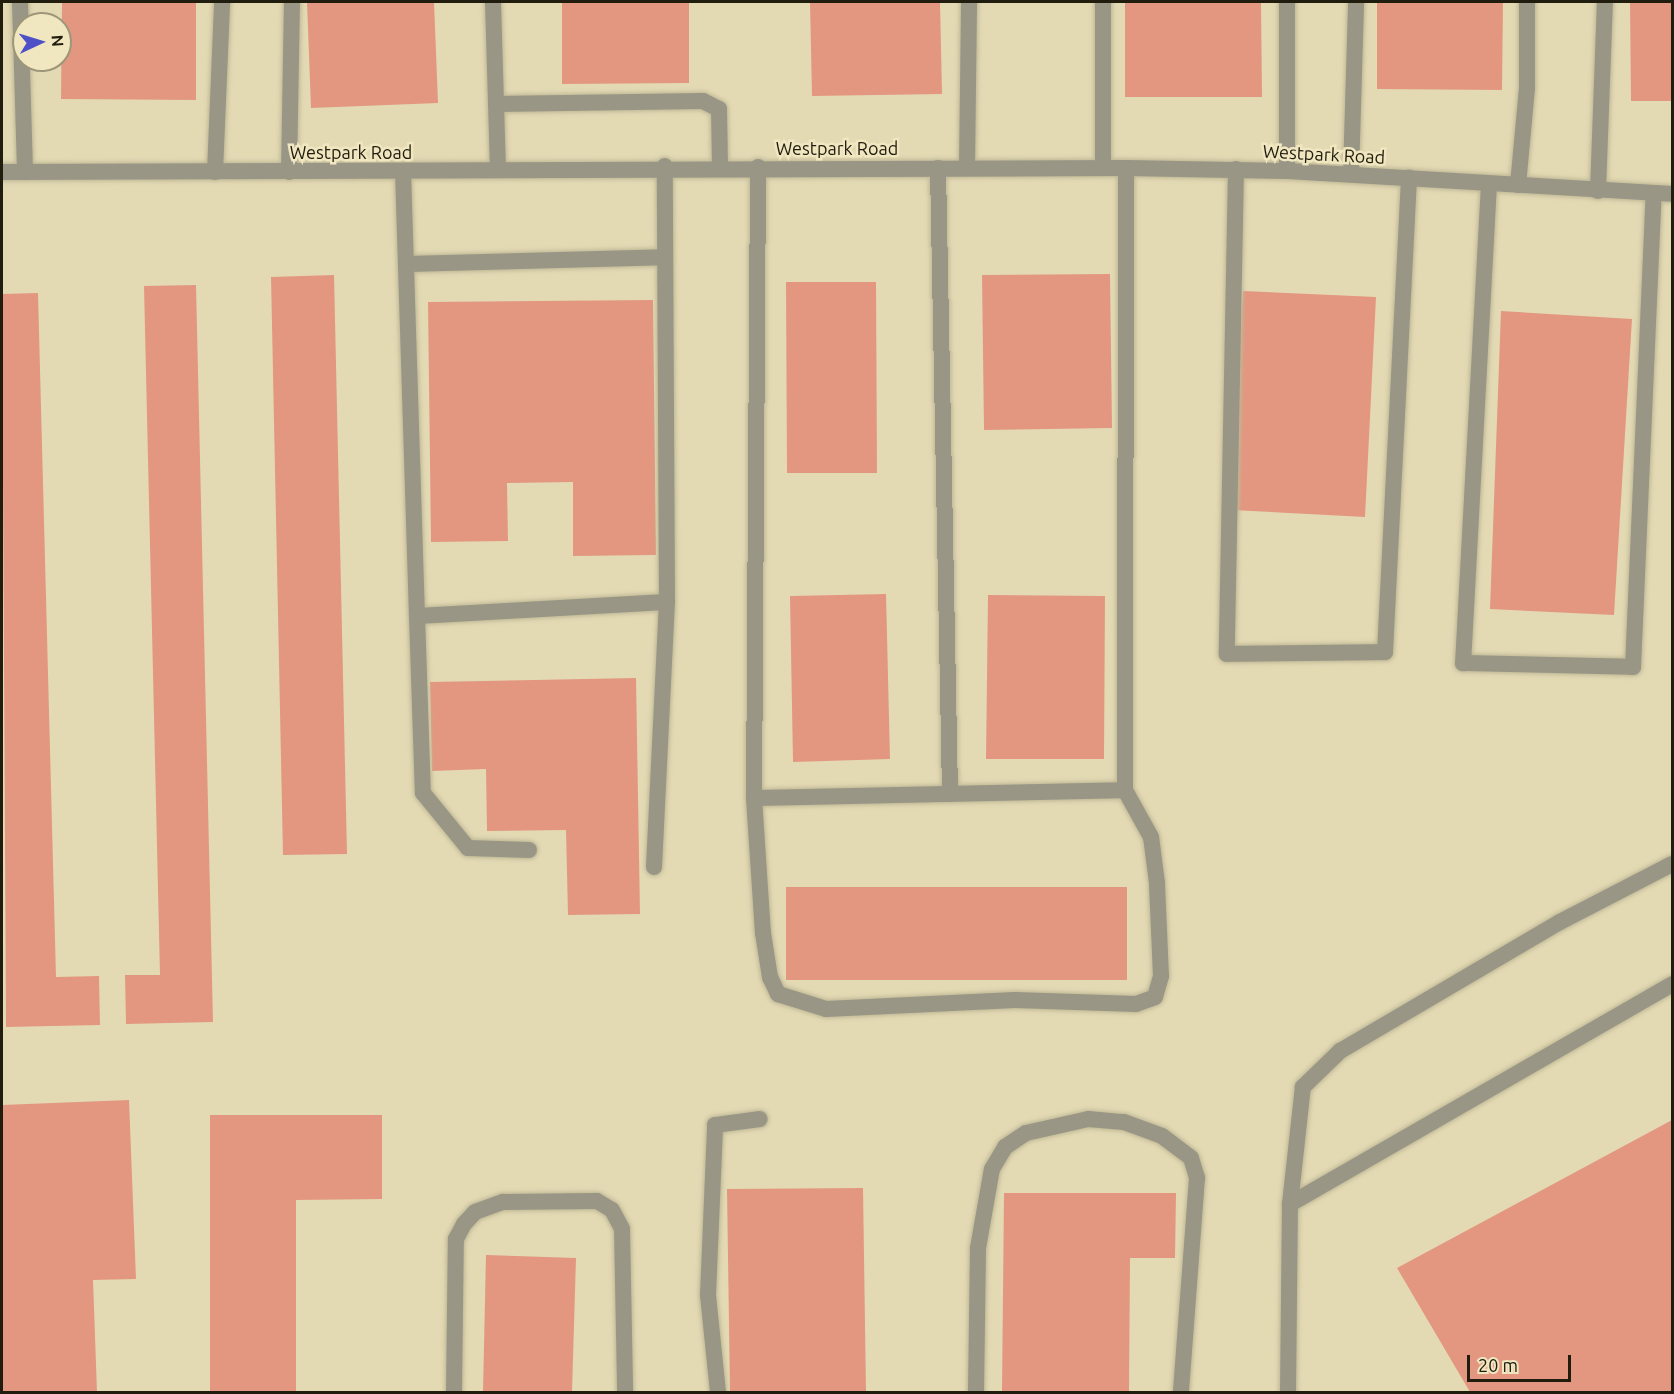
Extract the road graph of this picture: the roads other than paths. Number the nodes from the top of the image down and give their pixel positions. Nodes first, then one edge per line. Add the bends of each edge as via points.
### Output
1 (20, 2) edge
2 (222, 2) edge
3 (292, 2) edge
4 (493, 2) edge
5 (969, 2) edge
6 (1103, 2) edge
7 (1287, 2) edge
8 (1356, 2) edge
9 (1527, 2) edge
10 (1605, 2) edge
11 (496, 104) junction
12 (665, 166) junction
13 (758, 167) junction
14 (720, 168) junction
15 (938, 168) junction
16 (967, 168) junction
17 (1103, 168) junction
18 (1126, 168) junction
19 (1236, 169) junction
20 (498, 170) junction
21 (403, 171) junction
22 (1287, 171) junction
23 (2, 172) edge
24 (24, 172) junction
25 (215, 172) junction
26 (289, 172) junction
27 (1351, 174) junction
28 (1409, 178) junction
29 (1489, 183) junction
30 (1518, 185) junction
31 (1598, 191) junction
32 (1654, 193) junction
33 (1672, 194) edge
34 (665, 257) junction
35 (406, 264) junction
36 (667, 602) junction
37 (417, 616) junction
38 (1125, 790) junction
39 (950, 794) junction
40 (754, 798) junction
41 (529, 850) dead end
42 (1672, 864) edge
43 (654, 867) dead end
44 (1672, 984) edge
45 (760, 1119) dead end
46 (1290, 1204) junction
47 (454, 1392) edge
48 (625, 1392) edge
49 (718, 1392) edge
50 (976, 1392) edge
51 (1181, 1392) edge
52 (1288, 1392) edge

1 - 24 street
2 - 25 street
3 - 26 street
4 - 11 street
5 - 16 street
6 - 17 street
7 - 22 street
8 - 27 street
9 - 30 street via 1527,88
10 - 31 street
11 - 14 street via 703,101 719,109
11 - 20 street
12 - 14 street, Westpark Road
12 - 20 street, Westpark Road
12 - 34 street
13 - 14 street, Westpark Road
13 - 15 street, Westpark Road
13 - 40 street
15 - 16 street, Westpark Road
15 - 39 street
16 - 17 street, Westpark Road
17 - 18 street, Westpark Road
18 - 19 street, Westpark Road
18 - 38 street
19 - 22 street, Westpark Road
19 - 28 street via 1227,654 1385,652
20 - 21 street, Westpark Road
21 - 26 street, Westpark Road
21 - 35 street
22 - 27 street, Westpark Road
23 - 24 street, Westpark Road
24 - 25 street, Westpark Road
25 - 26 street, Westpark Road
27 - 28 street, Westpark Road
28 - 29 street, Westpark Road
29 - 30 street, Westpark Road
29 - 32 street via 1463,663 1633,667
30 - 31 street, Westpark Road
31 - 32 street, Westpark Road
32 - 33 street, Westpark Road
34 - 35 street
34 - 36 street
35 - 37 street
36 - 37 street
36 - 43 street
37 - 41 street via 423,793 468,848
38 - 39 street
38 - 40 street via 1151,837 1157,883 1161,976 1155,997 1136,1004 1015,1000 826,1009 778,994 770,977 763,933
39 - 40 street
42 - 46 street via 1560,922 1340,1051 1303,1087
44 - 46 street
45 - 49 street via 715,1125 708,1295
46 - 52 street
47 - 48 street via 456,1239 464,1224 475,1212 503,1202 597,1201 612,1210 622,1229
50 - 51 street via 978,1248 992,1169 1005,1146 1026,1133 1088,1119 1124,1122 1162,1136 1191,1158 1197,1178

